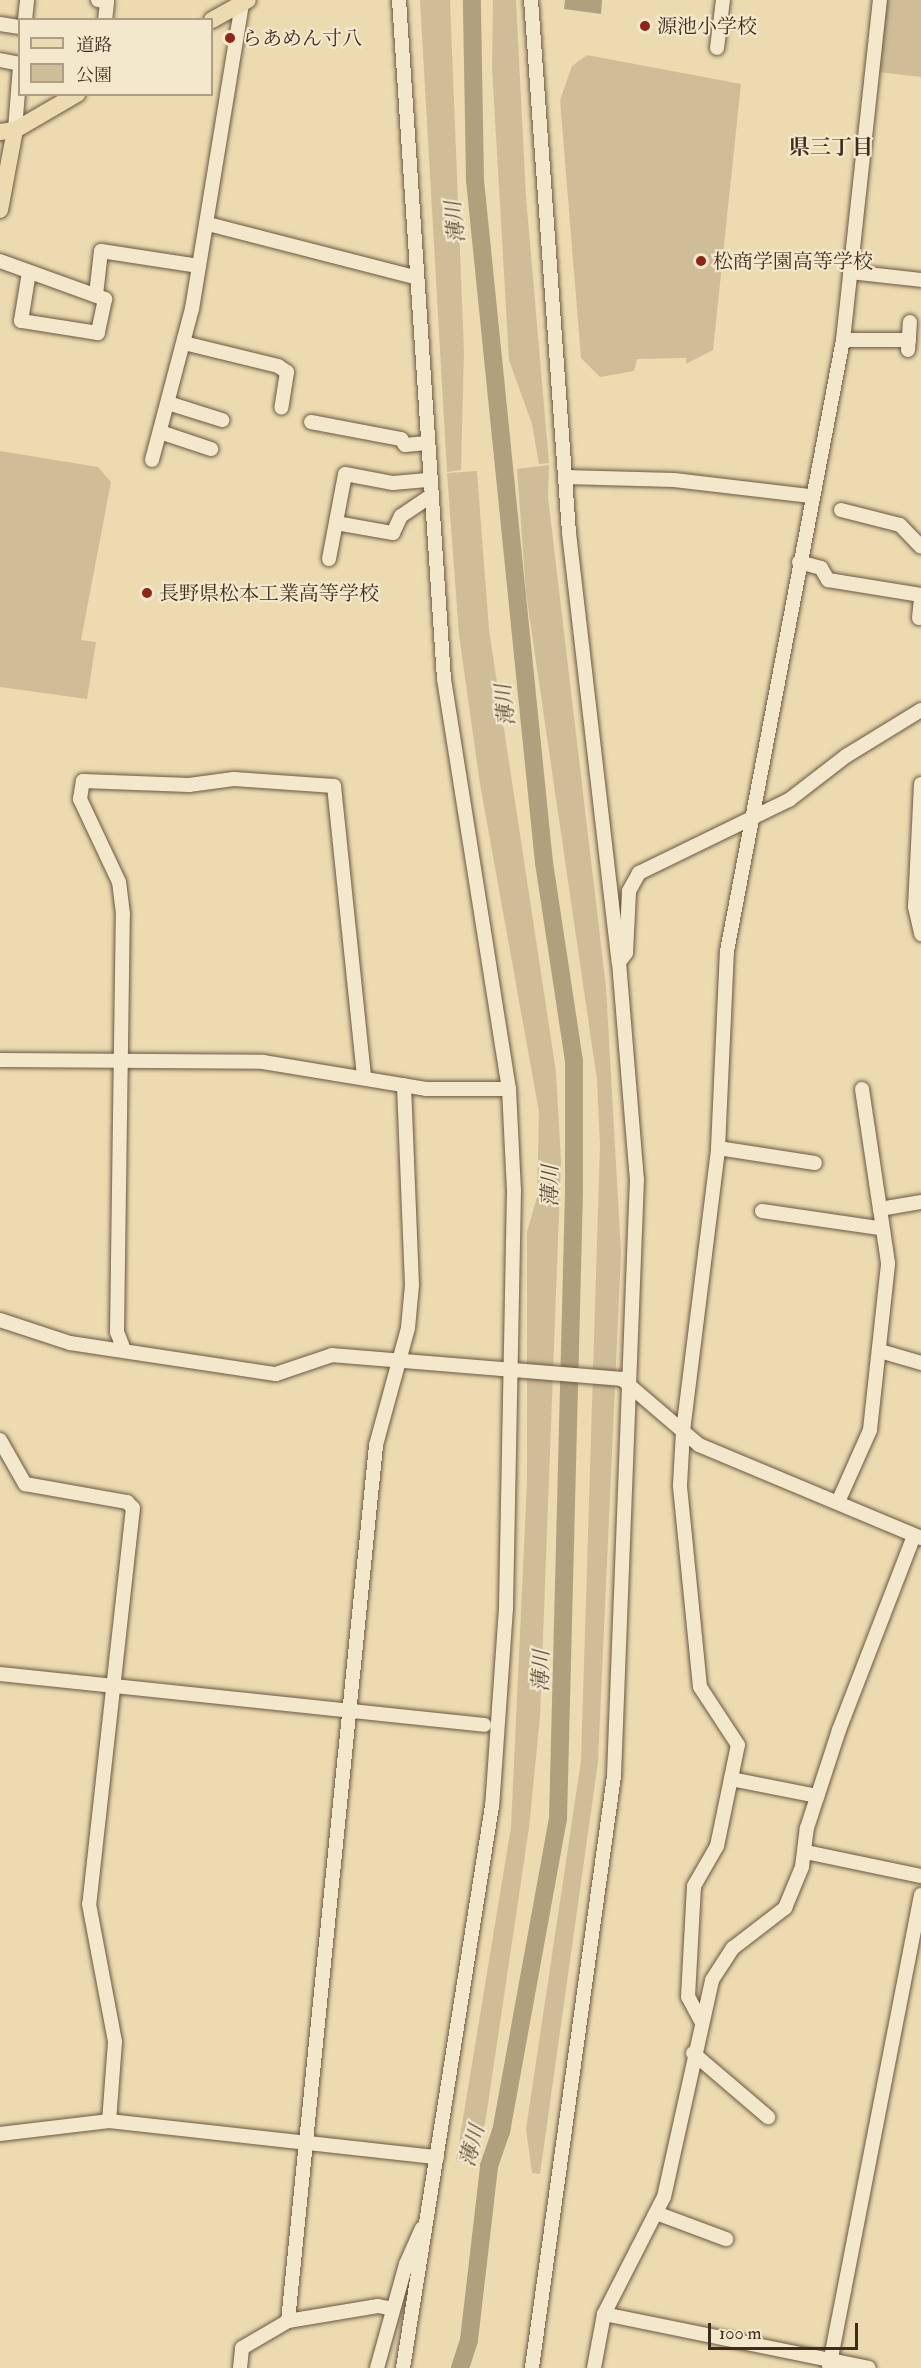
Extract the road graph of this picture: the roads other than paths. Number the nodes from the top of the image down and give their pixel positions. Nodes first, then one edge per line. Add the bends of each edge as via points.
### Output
1 (27, 0) edge
2 (98, 0) edge
3 (399, 0) edge
4 (531, 0) edge
5 (723, 0) edge
6 (880, 0) edge
7 (245, 2) edge
8 (25, 18) edge
9 (105, 18) edge
10 (213, 19) edge
11 (0, 24) edge
12 (18, 27) edge
13 (717, 48) dead end
14 (0, 60) edge
15 (18, 65) edge
16 (18, 77) edge
17 (73, 96) edge
18 (8, 131) edge
19 (0, 210) edge
20 (208, 224) junction
21 (0, 261) edge
22 (199, 266) junction
23 (29, 272) junction
24 (850, 272) junction
25 (415, 277) junction
26 (921, 280) edge
27 (96, 295) junction
28 (910, 322) dead end
29 (843, 340) junction
30 (184, 343) junction
31 (168, 403) junction
32 (280, 408) dead end
33 (222, 420) dead end
34 (310, 422) dead end
35 (160, 432) junction
36 (427, 443) junction
37 (211, 449) dead end
38 (152, 460) dead end
39 (565, 477) junction
40 (430, 480) junction
41 (431, 496) junction
42 (811, 496) junction
43 (841, 510) dead end
44 (336, 523) junction
45 (921, 547) edge
46 (329, 559) dead end
47 (799, 562) junction
48 (921, 597) edge
49 (919, 618) dead end
50 (921, 710) edge
51 (921, 784) edge
52 (748, 821) junction
53 (921, 934) edge
54 (619, 962) junction
55 (0, 1060) edge
56 (119, 1062) junction
57 (364, 1076) junction
58 (404, 1085) junction
59 (509, 1089) junction
60 (862, 1089) dead end
61 (718, 1148) junction
62 (815, 1163) dead end
63 (921, 1202) edge
64 (880, 1209) junction
65 (762, 1211) dead end
66 (879, 1228) junction
67 (0, 1320) edge
68 (124, 1350) junction
69 (880, 1350) junction
70 (399, 1361) junction
71 (921, 1363) edge
72 (516, 1373) junction
73 (627, 1382) junction
74 (683, 1431) junction
75 (0, 1440) edge
76 (838, 1502) junction
77 (918, 1537) edge
78 (0, 1674) edge
79 (113, 1688) junction
80 (352, 1710) junction
81 (498, 1718) junction
82 (484, 1725) junction
83 (497, 1736) junction
84 (731, 1779) junction
85 (817, 1796) junction
86 (806, 1852) junction
87 (921, 1876) edge
88 (921, 1895) edge
89 (701, 2021) junction
90 (693, 2053) junction
91 (768, 2117) dead end
92 (109, 2121) junction
93 (0, 2134) edge
94 (308, 2143) junction
95 (437, 2157) junction
96 (656, 2213) junction
97 (427, 2218) junction
98 (726, 2239) dead end
99 (393, 2309) junction
100 (604, 2314) junction
101 (288, 2322) junction
102 (829, 2364) edge
103 (240, 2368) edge
104 (377, 2368) edge
105 (403, 2368) edge
106 (532, 2368) edge
107 (594, 2368) edge
108 (869, 2368) edge

1 - 8 street
2 - 9 street via 107,2
3 - 25 street
4 - 39 street
5 - 13 street
6 - 24 street
7 - 10 main road
7 - 20 street
11 - 12 street
14 - 15 street
16 - 18 street
17 - 18 main road
18 - 19 main road
20 - 22 street
20 - 25 street
21 - 23 street
22 - 27 street via 101,251
22 - 30 street
23 - 27 street
23 - 27 street via 21,321 98,333 105,300
24 - 26 street
24 - 29 street
25 - 36 street
28 - 29 street via 908,345
29 - 42 street
30 - 31 street
30 - 32 street via 278,366 286,372
31 - 33 street
31 - 35 street
34 - 36 street via 401,439 405,445
35 - 37 street
35 - 38 street
36 - 40 street
39 - 42 street via 674,480
39 - 54 street
40 - 41 street
40 - 44 street via 393,483 345,474
41 - 44 street via 401,516 393,533
41 - 59 street via 444,679
42 - 47 street
43 - 45 street via 900,525
44 - 46 street
47 - 48 street via 821,568 828,580
47 - 52 street
48 - 49 street
50 - 52 street
51 - 53 street via 915,907
52 - 54 street via 632,880 626,953
52 - 61 street via 727,951
54 - 73 street via 636,1142
55 - 56 street
56 - 57 street via 263,1062
56 - 57 street via 119,882 83,807 83,781 189,785 234,779 334,786
56 - 68 street via 117,1332
57 - 58 street
58 - 59 street
58 - 70 street via 412,1286
59 - 72 street
60 - 64 street
61 - 62 street
61 - 74 street
63 - 64 street
64 - 66 street
65 - 66 street
66 - 69 street via 888,1263
67 - 68 street via 70,1343
68 - 70 street via 276,1374 332,1355
69 - 71 street
69 - 76 street via 867,1444
70 - 72 street
70 - 80 street via 376,1444
72 - 73 street
72 - 81 street
73 - 74 street
73 - 106 street via 613,1785 573,2048
74 - 76 street via 711,1451
74 - 84 street via 680,1485 700,1687 738,1745
75 - 79 street via 25,1484 127,1502 133,1508
76 - 77 street
77 - 85 street
78 - 79 street
79 - 80 street
79 - 92 street via 89,1904 115,2042
80 - 82 street
80 - 94 street
81 - 82 street
81 - 83 street
82 - 83 street
83 - 95 street via 489,1830
84 - 85 street
84 - 89 street via 717,1846 694,1886 688,1996
85 - 86 street
86 - 87 street
86 - 89 street via 784,1908 726,1958 712,1980
88 - 102 street
89 - 90 street
90 - 91 street
90 - 96 street via 664,2197
92 - 93 street
92 - 94 street
94 - 95 street
94 - 101 street
95 - 97 street
96 - 98 street
96 - 100 street
97 - 99 street
97 - 105 street
99 - 101 street via 378,2306
99 - 104 street
100 - 102 street
100 - 107 street
101 - 103 street via 242,2348
102 - 108 street

